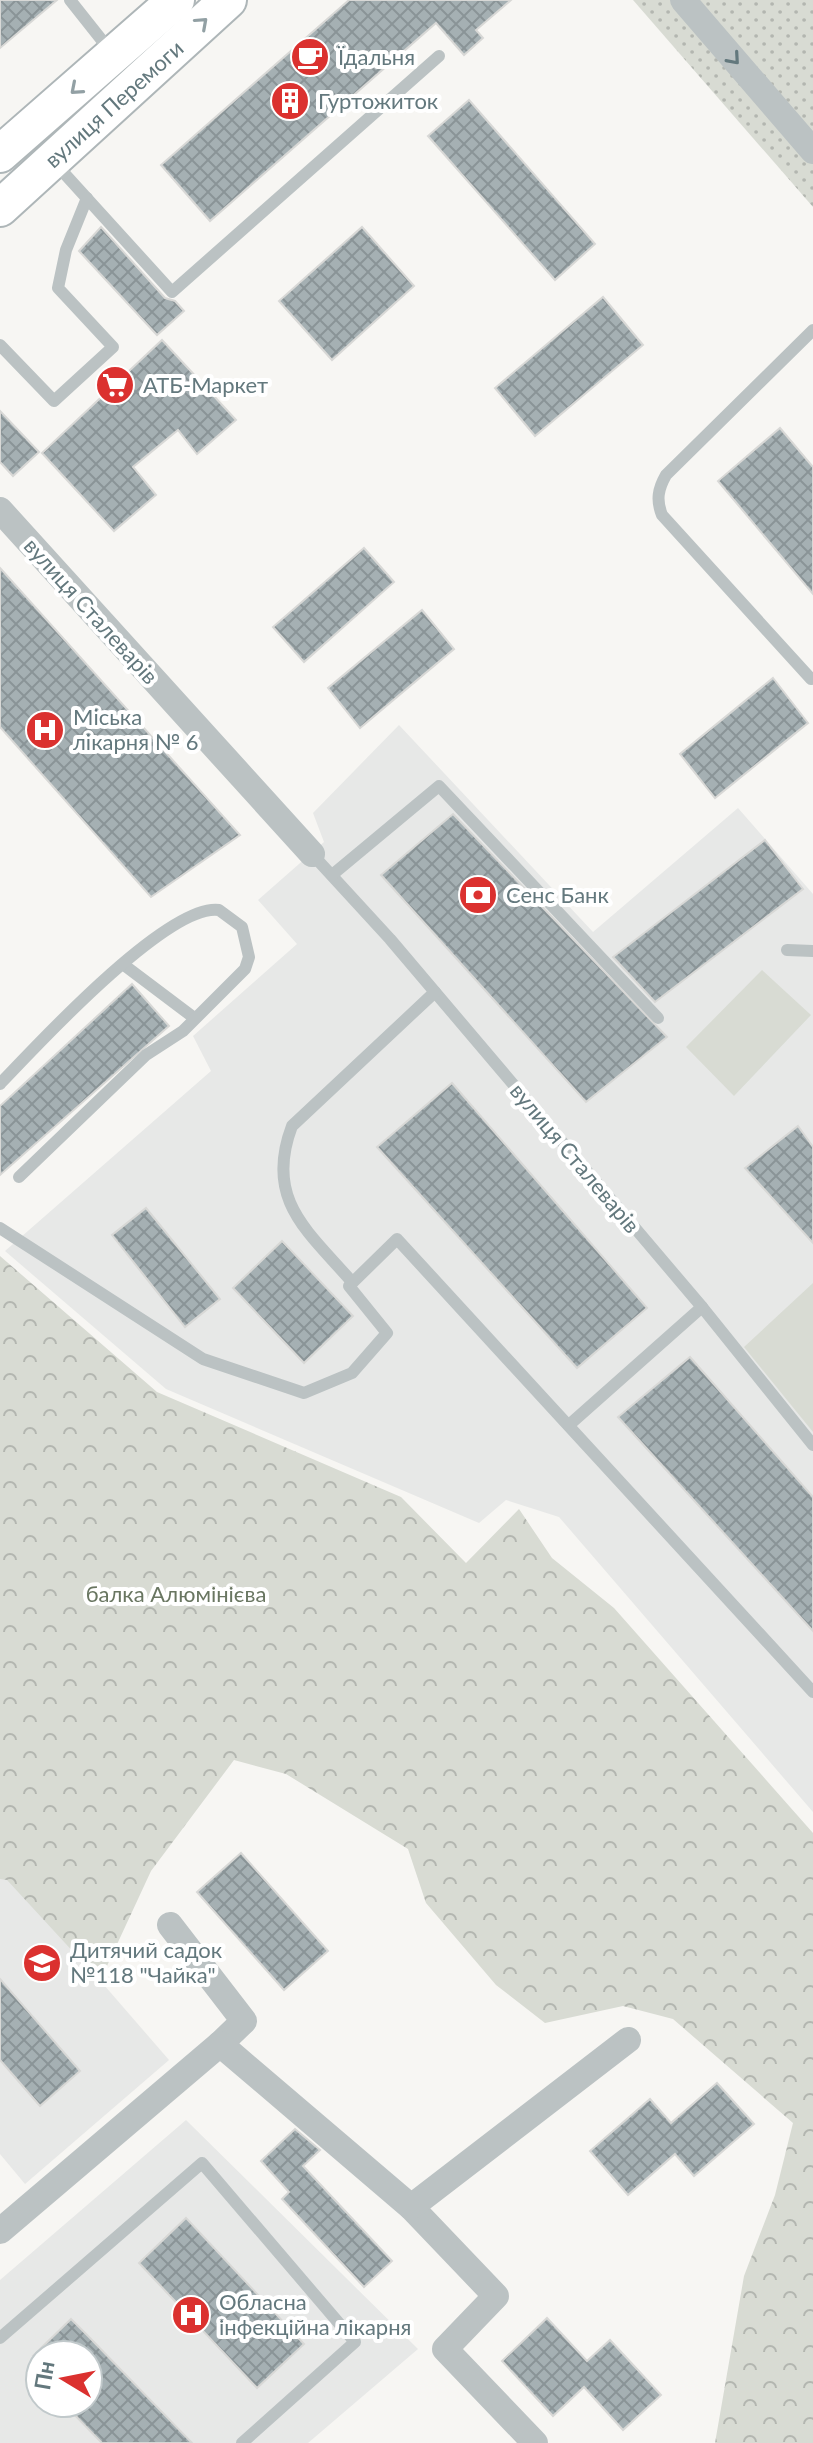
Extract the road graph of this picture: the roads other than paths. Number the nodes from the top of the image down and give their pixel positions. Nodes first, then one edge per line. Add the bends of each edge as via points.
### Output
1 (70, 0) edge
2 (176, 0) edge
3 (228, 0) edge
4 (683, 0) edge
5 (114, 56) junction
6 (439, 56) dead end
7 (813, 151) edge
8 (0, 154) edge
9 (52, 160) junction
10 (87, 198) junction
11 (0, 208) edge
12 (813, 330) edge
13 (0, 345) edge
14 (0, 510) edge
15 (811, 679) edge
16 (312, 854) joint
17 (332, 875) junction
18 (787, 950) dead end
19 (813, 951) edge
20 (124, 965) junction
21 (435, 992) junction
22 (193, 1017) junction
23 (658, 1018) dead end
24 (0, 1084) edge
25 (19, 1177) dead end
26 (0, 1228) edge
27 (352, 1282) junction
28 (702, 1307) junction
29 (569, 1425) junction
30 (813, 1445) edge
31 (813, 1692) edge
32 (170, 1925) dead end
33 (628, 2040) dead end
34 (220, 2044) junction
35 (411, 2207) junction
36 (0, 2231) edge
37 (0, 2338) edge
38 (242, 2443) edge
39 (535, 2443) edge

1 - 5 lane
2 - 5 main road, вулиця Перемоги
9 -> 3 main road, вулиця Перемоги
4 -> 7 street
5 -> 8 main road, вулиця Перемоги
6 - 10 lane via 172,292
9 - 10 lane
9 - 11 main road, вулиця Перемоги
10 - 13 lane via 66,250 58,288 113,347 54,401
12 - 15 lane via 666,475 658,504 662,515
14 - 16 street, вулиця Сталеварів
16 - 17 lane, вулиця Сталеварів
17 - 21 lane, вулиця Сталеварів
17 - 23 lane via 439,786
18 - 19 lane
20 - 22 lane
20 - 22 lane via 192,913 214,909 235,918 246,936 247,964
20 - 24 lane via 87,993
21 - 27 lane via 292,1126 283,1149 282,1181 289,1205 315,1245
21 - 28 lane, вулиця Сталеварів
22 - 25 lane
26 - 27 lane via 203,1359 304,1393 352,1373 387,1333 349,1286
27 - 29 lane via 397,1239
28 - 29 lane
28 - 30 lane, вулиця Сталеварів
29 - 31 lane
32 - 34 street via 244,2021
33 - 35 street
34 - 35 street
34 - 36 street
35 - 39 street via 496,2296 445,2349
37 - 38 lane via 202,2163 355,2342

